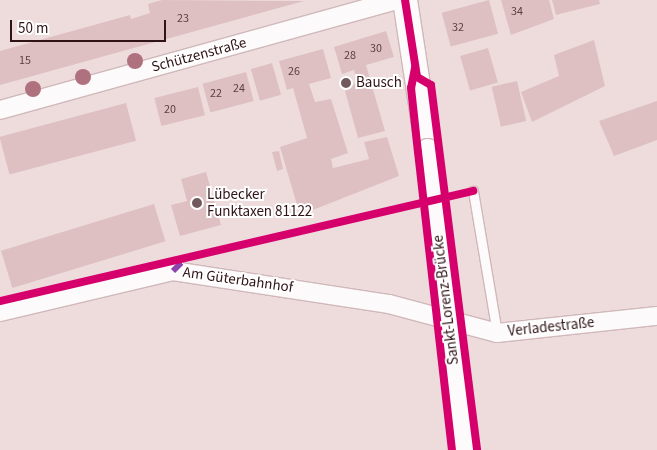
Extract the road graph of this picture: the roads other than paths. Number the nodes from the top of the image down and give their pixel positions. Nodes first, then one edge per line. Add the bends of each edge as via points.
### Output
1 (397, 0) edge
2 (405, 0) edge
3 (0, 110) edge
4 (473, 191) dead end
5 (389, 304) joint
6 (0, 312) edge
7 (657, 316) edge
8 (497, 333) junction
9 (464, 450) edge

1 - 3 street, Schützenstraße
2 - 9 main road, Sankt-Lorenz-Brücke, bridge via 428,151
4 - 8 lane
5 - 6 street, Am Güterbahnhof via 173,271
5 - 8 street, Verladestraße
7 - 8 street, Verladestraße

